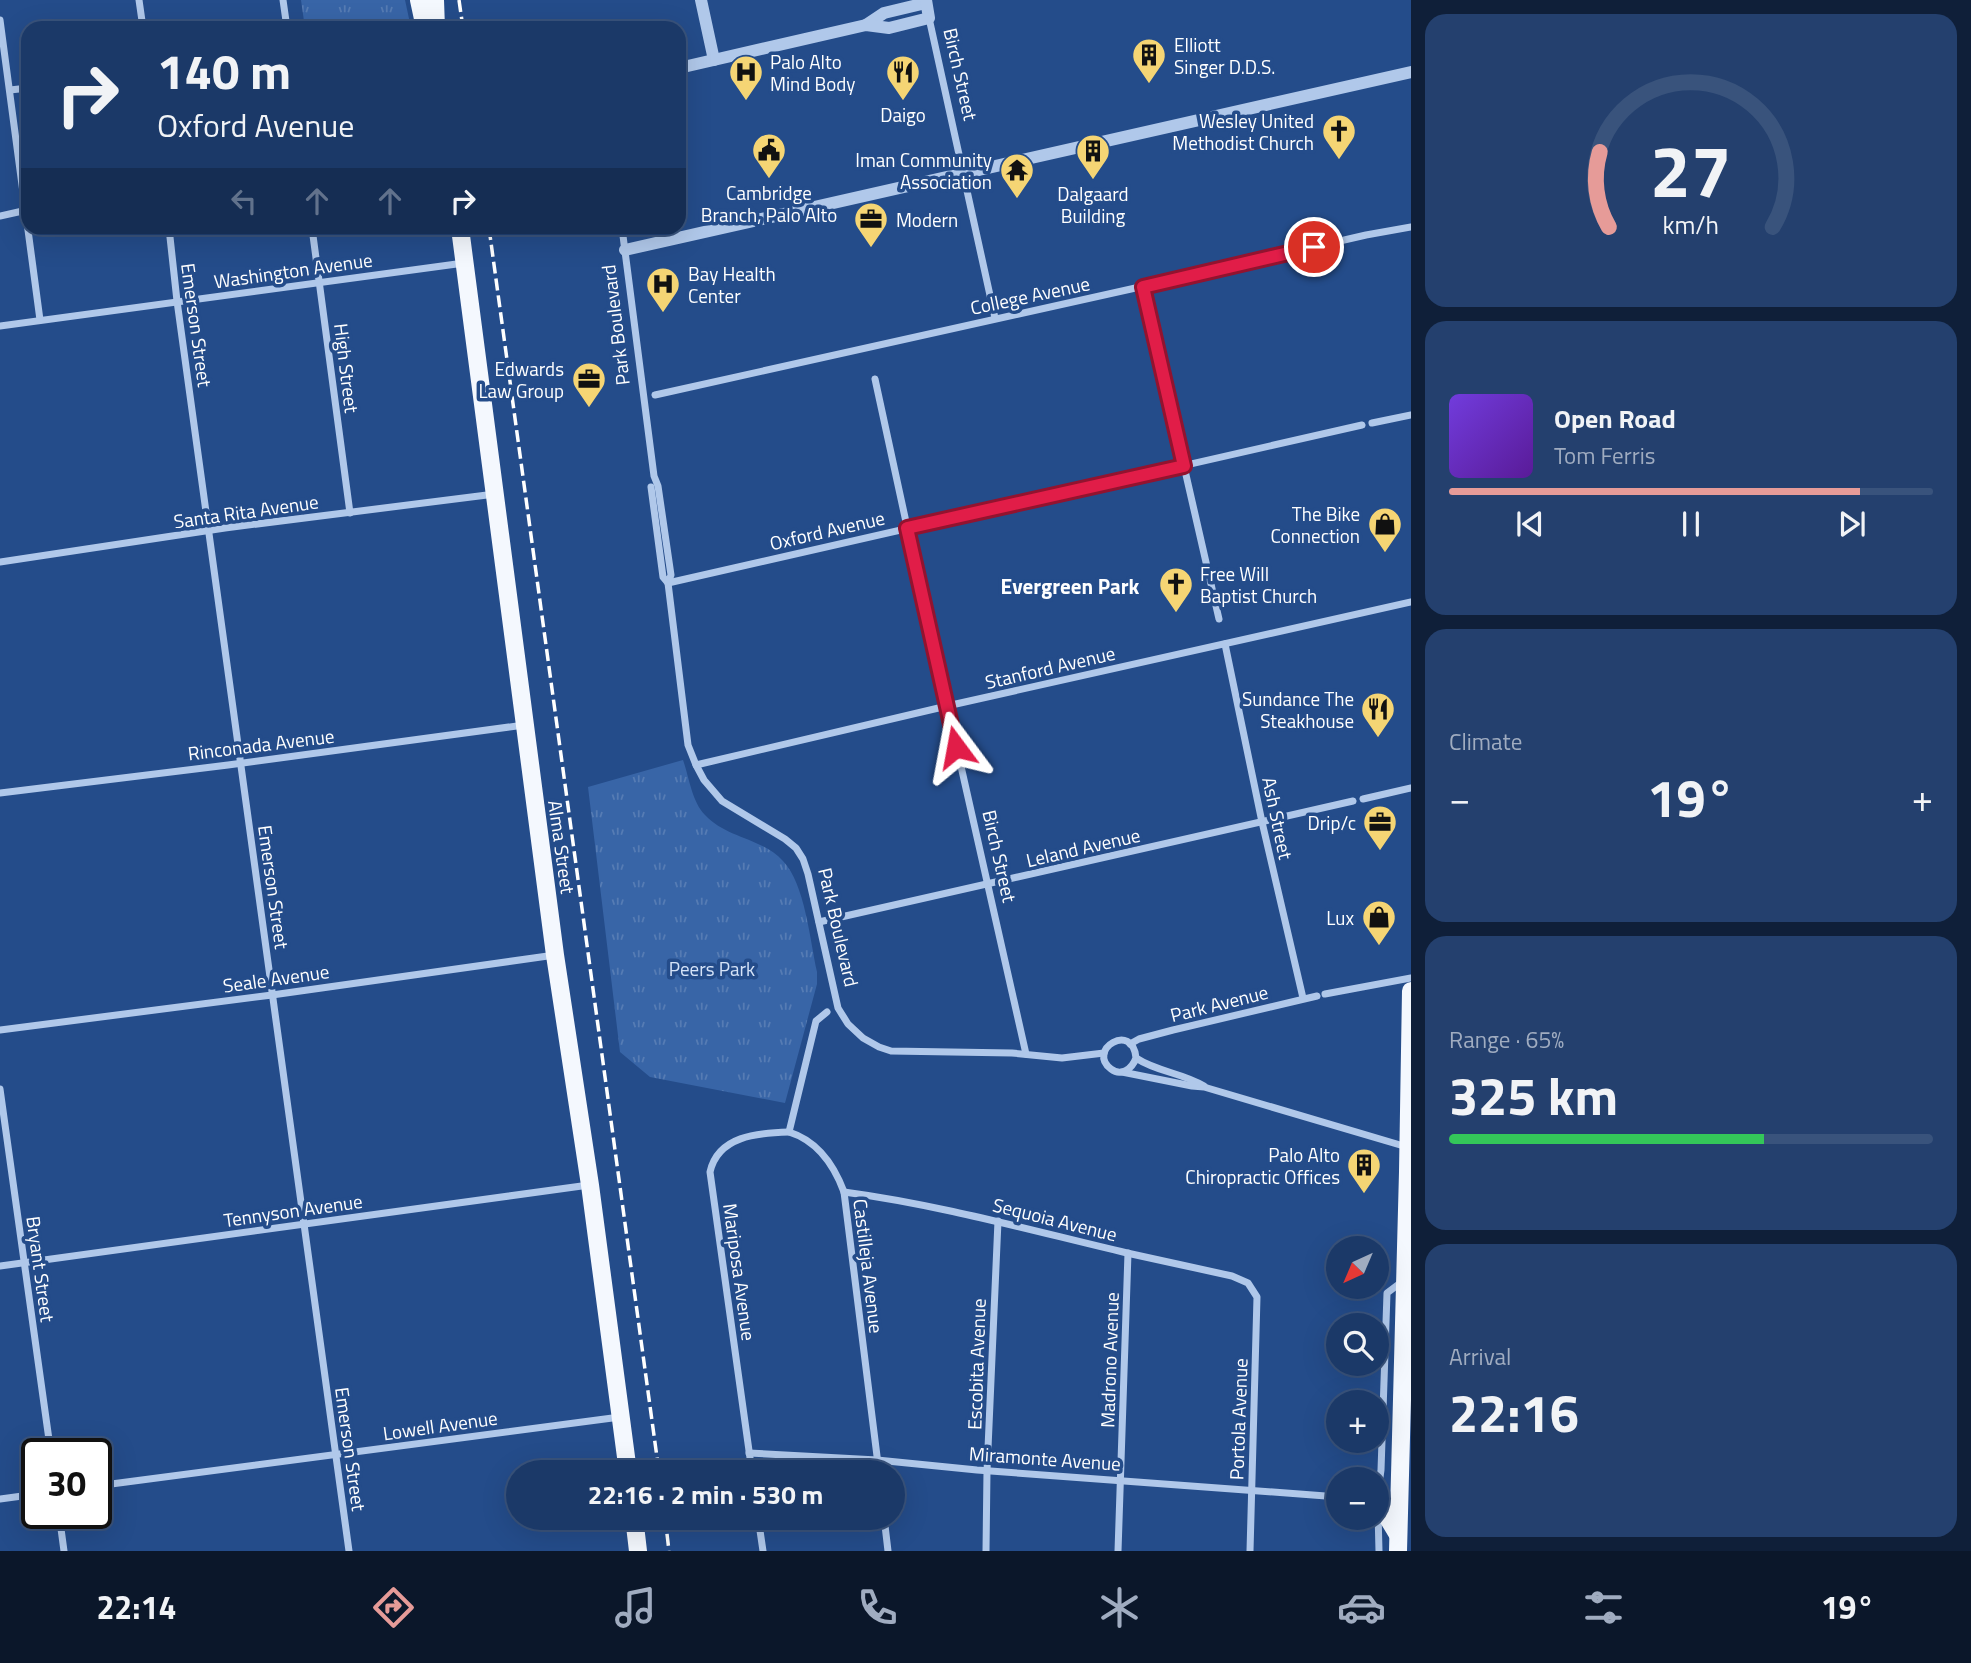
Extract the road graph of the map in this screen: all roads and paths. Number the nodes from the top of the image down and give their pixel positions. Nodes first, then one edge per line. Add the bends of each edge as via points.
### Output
1 (139, 0) edge
2 (283, 0) edge
3 (419, 0) edge
4 (435, 0) edge
5 (701, 0) edge
6 (925, 1) edge
7 (929, 18) junction
8 (0, 20) edge
9 (142, 21) edge
10 (285, 21) edge
11 (424, 21) edge
12 (436, 21) edge
13 (866, 25) junction
14 (714, 60) junction
15 (686, 66) edge
16 (1411, 72) edge
17 (21, 89) edge
18 (10, 90) junction
19 (21, 172) edge
20 (964, 173) junction
21 (21, 211) edge
22 (0, 216) edge
23 (1411, 227) edge
24 (29, 235) edge
25 (170, 235) edge
26 (313, 235) edge
27 (461, 235) edge
28 (623, 235) edge
29 (625, 250) junction
30 (465, 263) junction
31 (320, 283) junction
32 (1143, 287) junction
33 (177, 301) junction
34 (995, 318) junction
35 (40, 320) junction
36 (0, 326) edge
37 (875, 379) dead end
38 (655, 394) dead end
39 (1411, 415) edge
40 (1372, 423) dead end
41 (1362, 425) dead end
42 (1184, 466) junction
43 (651, 487) dead end
44 (496, 494) junction
45 (351, 513) junction
46 (907, 528) junction
47 (209, 531) junction
48 (0, 562) edge
49 (668, 583) junction
50 (1411, 602) edge
51 (1219, 619) dead end
52 (1225, 644) junction
53 (947, 706) junction
54 (525, 724) junction
55 (242, 763) junction
56 (696, 765) junction
57 (1411, 788) edge
58 (0, 793) edge
59 (1363, 799) dead end
60 (1353, 801) dead end
61 (1262, 822) junction
62 (987, 885) junction
63 (819, 922) junction
64 (555, 955) junction
65 (1411, 978) edge
66 (1411, 991) edge
67 (1325, 993) dead end
68 (272, 995) junction
69 (1317, 996) dead end
70 (1303, 998) junction
71 (827, 1012) dead end
72 (0, 1030) edge
73 (1130, 1044) junction
74 (1104, 1053) junction
75 (1026, 1054) junction
76 (1136, 1058) junction
77 (1122, 1072) junction
78 (1205, 1087) junction
79 (0, 1088) edge
80 (789, 1132) junction
81 (1410, 1148) edge
82 (590, 1185) junction
83 (844, 1192) junction
84 (998, 1221) junction
85 (304, 1225) junction
86 (1128, 1253) junction
87 (24, 1262) junction
88 (0, 1266) edge
89 (1405, 1279) junction
90 (1254, 1290) joint
91 (621, 1416) junction
92 (49, 1438) edge
93 (749, 1453) junction
94 (336, 1455) junction
95 (626, 1460) edge
96 (750, 1460) edge
97 (877, 1460) joint
98 (905, 1463) edge
99 (1381, 1467) edge
100 (987, 1471) junction
101 (1400, 1474) junction
102 (1121, 1479) junction
103 (112, 1484) edge
104 (1389, 1486) edge
105 (1251, 1492) junction
106 (21, 1496) edge
107 (1326, 1496) edge
108 (0, 1499) edge
109 (1389, 1525) edge
110 (62, 1529) edge
111 (636, 1530) edge
112 (760, 1530) edge
113 (886, 1530) edge
114 (1380, 1530) edge
115 (1398, 1543) edge
116 (64, 1551) edge
117 (349, 1551) edge
118 (638, 1551) edge
119 (763, 1551) edge
120 (888, 1551) edge
121 (986, 1551) edge
122 (1118, 1551) edge
123 (1250, 1551) edge
124 (1379, 1551) edge

1 - 9 street
2 - 10 street
3 - 11 main road
4 - 12 main road
5 - 14 street
6 - 7 street, Birch Street
6 - 13 street via 884,13
7 - 13 street via 888,28
7 - 20 street, Birch Street
8 - 18 street
13 - 14 street
14 - 15 street
16 - 20 street
17 - 18 street
18 - 19 street
20 - 29 street
20 - 34 street, Birch Street
21 - 22 street
23 - 32 street, College Avenue
24 - 35 street
25 - 33 street, Emerson Street
26 - 31 street, High Street
27 - 30 main road, Alma Street
28 - 29 street, Park Boulevard
29 - 49 street, Park Boulevard
30 - 31 street, Washington Avenue
30 - 44 main road, Alma Street
31 - 33 street, Washington Avenue
31 - 45 street, High Street
32 - 34 street, College Avenue
32 - 42 street
33 - 35 street, Washington Avenue
33 - 47 street, Emerson Street
34 - 38 street, College Avenue
35 - 36 street, Washington Avenue
37 - 46 street, Birch Street
39 - 40 street
41 - 42 street, Oxford Avenue
42 - 46 street, Oxford Avenue
42 - 51 street
43 - 49 street, Park Boulevard via 663,577
44 - 45 street, Santa Rita Avenue
44 - 54 main road, Alma Street
45 - 47 street, Santa Rita Avenue
46 - 49 street, Oxford Avenue
46 - 53 street, Birch Street
47 - 48 street, Santa Rita Avenue
47 - 55 street, Emerson Street
49 - 56 street, Park Boulevard via 688,745
50 - 52 street, Stanford Avenue
52 - 53 street, Stanford Avenue
52 - 61 street, Ash Street
53 - 56 street, Stanford Avenue
53 - 62 street, Birch Street
54 - 55 street, Rinconada Avenue
54 - 64 main road, Alma Street
55 - 58 street, Rinconada Avenue
55 - 68 street, Emerson Street
56 - 63 street, Park Boulevard via 722,801 785,839 799,853
57 - 59 street
60 - 61 street, Leland Avenue
61 - 62 street, Leland Avenue
61 - 70 street, Ash Street
62 - 63 street, Leland Avenue
62 - 75 street, Birch Street
63 - 75 street, Park Boulevard via 838,1008 868,1041 891,1051
64 - 68 street, Seale Avenue
64 - 82 main road, Alma Street
65 - 67 street
66 - 81 main road
68 - 72 street, Seale Avenue
68 - 85 street, Emerson Street
69 - 70 street, Park Avenue
70 - 73 street, Park Avenue
71 - 80 street via 816,1021
73 - 74 street, Park Boulevard via 1112,1042
73 - 76 street
74 - 75 street, Park Boulevard via 1062,1058
74 - 77 street via 1108,1067
76 - 77 street
76 - 78 street
77 - 78 street
78 - 81 street
79 - 87 street, Bryant Street
80 - 83 street, Castilleja Avenue via 817,1147
80 - 93 street, Mariposa Avenue via 727,1144 718,1152 710,1172
81 - 89 main road
82 - 85 street, Tennyson Avenue
82 - 91 main road, Alma Street
83 - 84 street, Sequoia Avenue
83 - 97 street, Castilleja Avenue
84 - 86 street, Sequoia Avenue
84 - 100 street, Escobita Avenue
85 - 87 street, Tennyson Avenue
85 - 94 street, Emerson Street
86 - 90 street, Sequoia Avenue via 1232,1276
86 - 102 street, Madrono Avenue
87 - 88 street, Tennyson Avenue
87 - 92 street, Bryant Street
89 - 99 street via 1387,1293
89 - 101 main road
90 - 105 street, Portola Avenue
91 - 94 street, Lowell Avenue
91 - 95 main road, Alma Street
93 - 96 street, Mariposa Avenue
93 - 97 street, Miramonte Avenue
94 - 103 street, Lowell Avenue
94 - 117 street, Emerson Street
98 - 100 street, Miramonte Avenue
100 - 102 street, Miramonte Avenue
100 - 121 street, Escobita Avenue
101 - 104 main road
101 - 115 main road
102 - 105 street, Miramonte Avenue
102 - 122 street, Madrono Avenue
105 - 107 street, Miramonte Avenue
105 - 123 street, Portola Avenue
106 - 108 street
109 - 115 main road
110 - 116 street
111 - 118 main road
112 - 119 street
113 - 120 street
114 - 124 street

